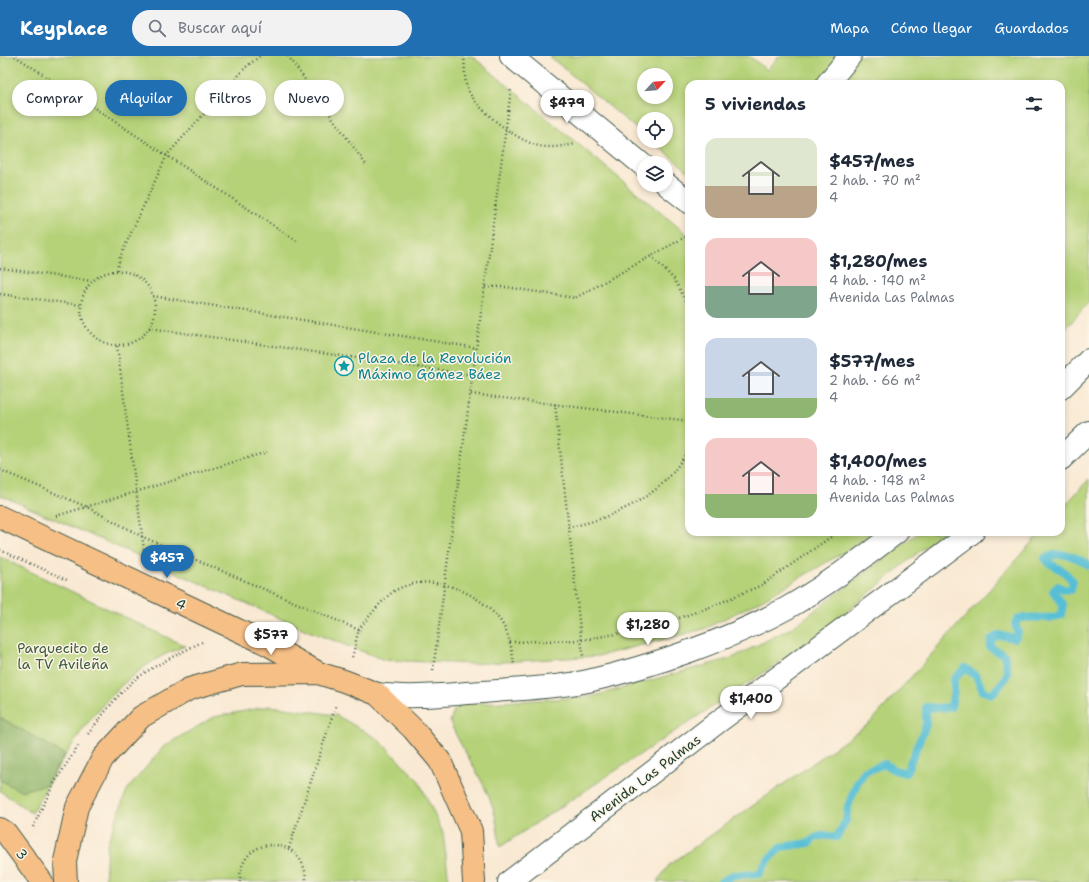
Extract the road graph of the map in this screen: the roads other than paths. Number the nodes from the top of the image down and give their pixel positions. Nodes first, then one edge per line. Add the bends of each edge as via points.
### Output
1 (850, 56) edge
2 (515, 57) edge
3 (830, 80) edge
4 (637, 160) edge
5 (673, 189) edge
6 (685, 199) edge
7 (1089, 360) edge
8 (1065, 384) edge
9 (1089, 432) edge
10 (1065, 455) edge
11 (0, 517) edge
12 (892, 536) edge
13 (968, 536) edge
14 (318, 673) junction
15 (377, 694) junction
16 (0, 829) edge
17 (42, 882) edge
18 (66, 882) edge
19 (474, 882) edge
20 (509, 882) edge

1 - 3 street
2 - 4 street
5 - 6 street
7 - 8 street
9 - 10 street
11 - 14 main road, 4 via 267,644
12 - 15 street via 852,566 787,608 728,636 623,672 587,681 518,689 401,697
13 - 20 street, Avenida Las Palmas
14 - 15 main road
14 - 18 main road via 242,674 189,689 141,717 103,758 77,807 65,861
15 - 19 main road via 413,729 440,761 471,831
16 - 17 main road, 3 via 6,833

